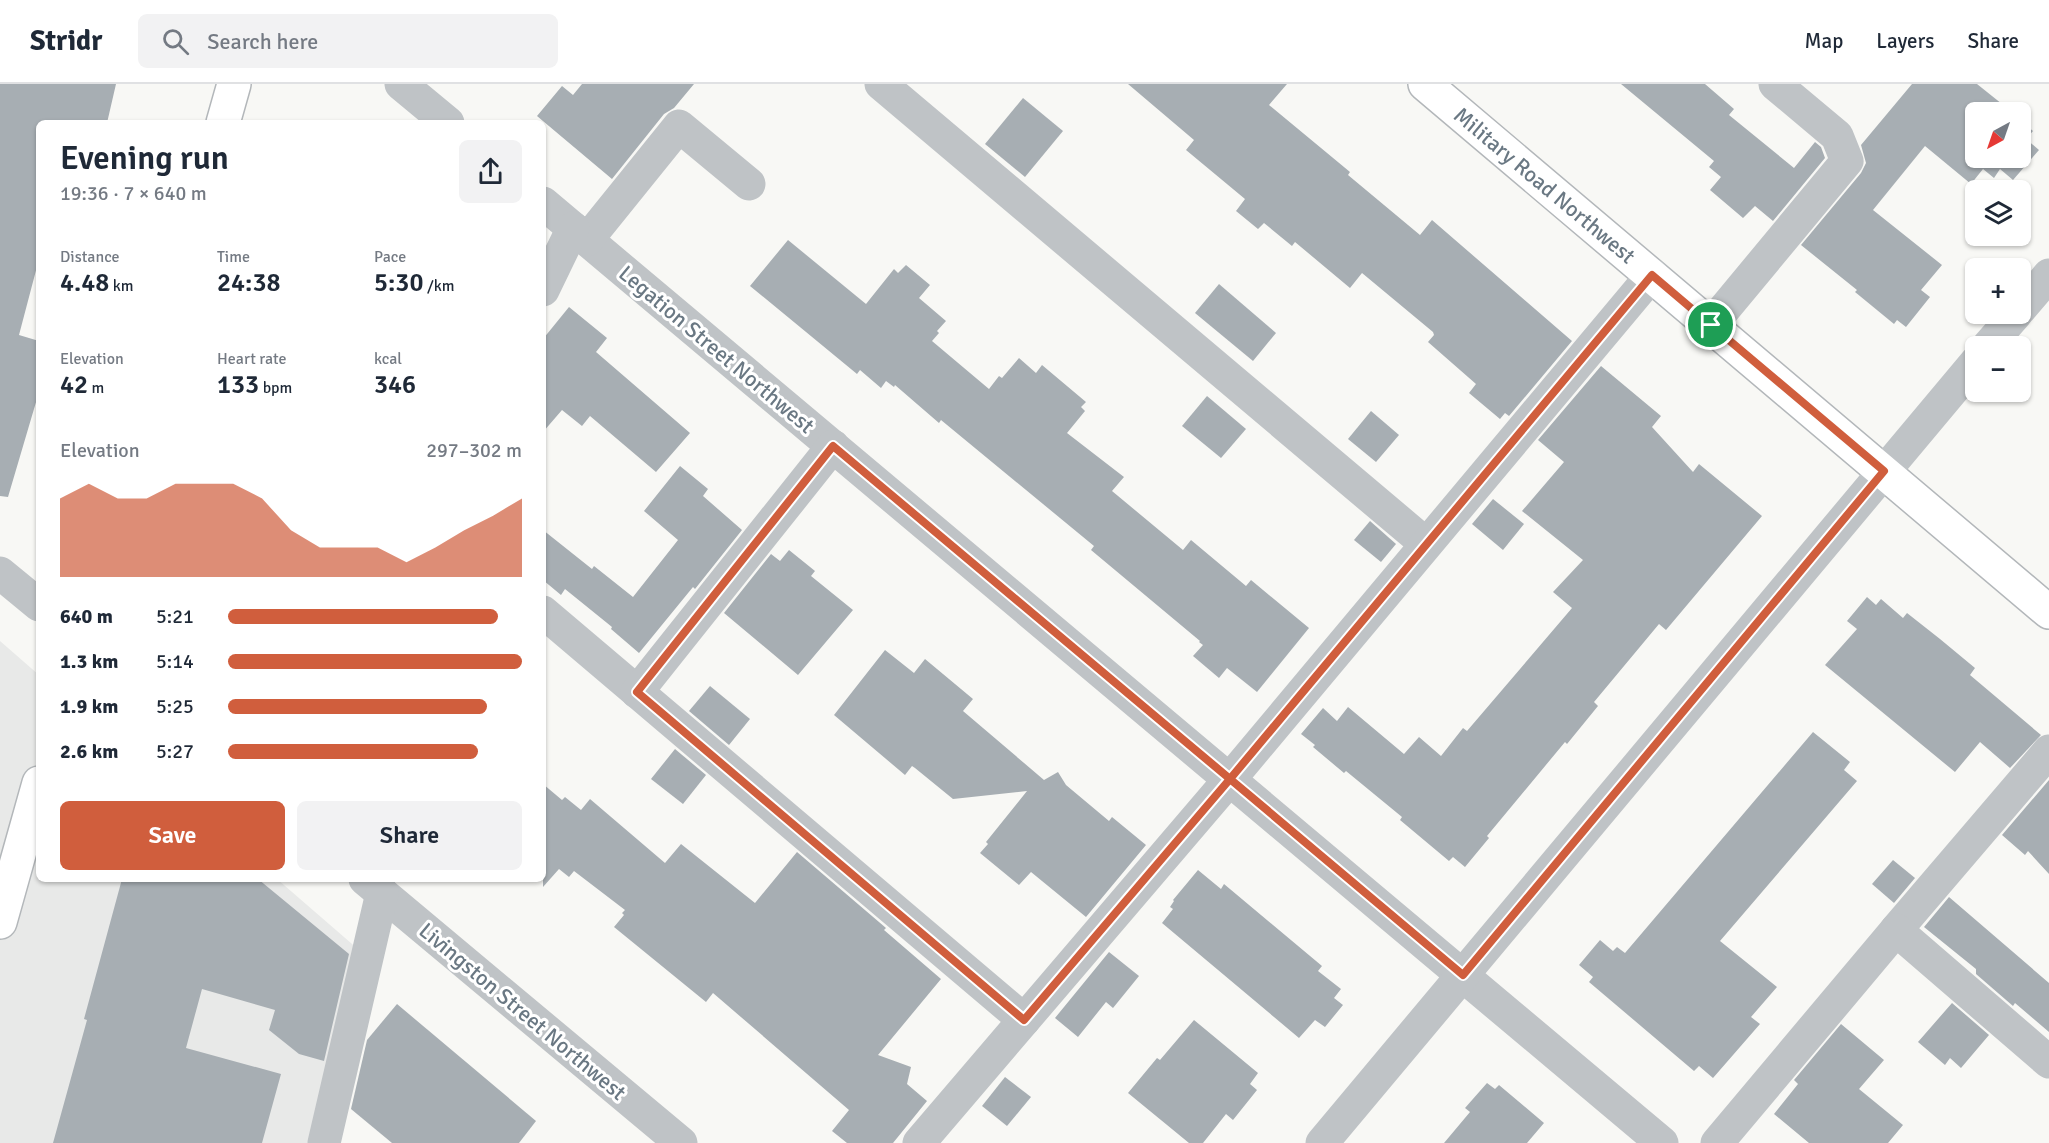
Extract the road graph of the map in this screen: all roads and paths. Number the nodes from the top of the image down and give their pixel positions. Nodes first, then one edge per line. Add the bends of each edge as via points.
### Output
1 (234, 84) edge
2 (401, 84) edge
3 (882, 84) edge
4 (1425, 84) edge
5 (1775, 84) edge
6 (224, 120) edge
7 (444, 120) edge
8 (749, 184) dead end
9 (546, 206) edge
10 (580, 234) junction
11 (1652, 275) junction
12 (2049, 275) edge
13 (546, 285) edge
14 (2031, 296) edge
15 (2007, 324) edge
16 (1711, 325) junction
17 (1997, 336) edge
18 (1965, 375) edge
19 (833, 446) junction
20 (1884, 471) junction
21 (1426, 544) junction
22 (0, 573) edge
23 (36, 603) edge
24 (2049, 612) edge
25 (546, 615) edge
26 (637, 692) junction
27 (2049, 751) edge
28 (1230, 779) junction
29 (36, 793) edge
30 (374, 886) edge
31 (2, 910) edge
32 (1896, 930) junction
33 (1463, 975) junction
34 (1024, 1020) junction
35 (2049, 1062) edge
36 (324, 1143) edge
37 (681, 1143) edge
38 (919, 1143) edge
39 (1322, 1143) edge
40 (1662, 1143) edge
41 (1717, 1143) edge

1 - 6 main road
2 - 7 street
3 - 21 street
4 - 11 main road, Military Road Northwest
5 - 16 street via 1837,136 1847,161
8 - 10 street via 679,126
9 - 10 street, Legation Street Northwest
10 - 13 street
10 - 19 street, Legation Street Northwest
11 - 16 main road, Military Road Northwest
11 - 21 street
12 - 14 street
15 - 17 street
16 - 20 main road, Military Road Northwest
18 - 20 street
19 - 26 street
19 - 28 street, Legation Street Northwest
20 - 24 main road, Military Road Northwest
20 - 33 street
21 - 28 street
22 - 23 street
25 - 26 street
26 - 34 street
27 - 32 street
28 - 33 street, Legation Street Northwest
28 - 34 street
29 - 31 main road
30 - 36 street
30 - 37 street, Livingston Street Northwest
32 - 35 street
32 - 41 street
33 - 39 street
33 - 40 street, Legation Street Northwest
34 - 38 street

